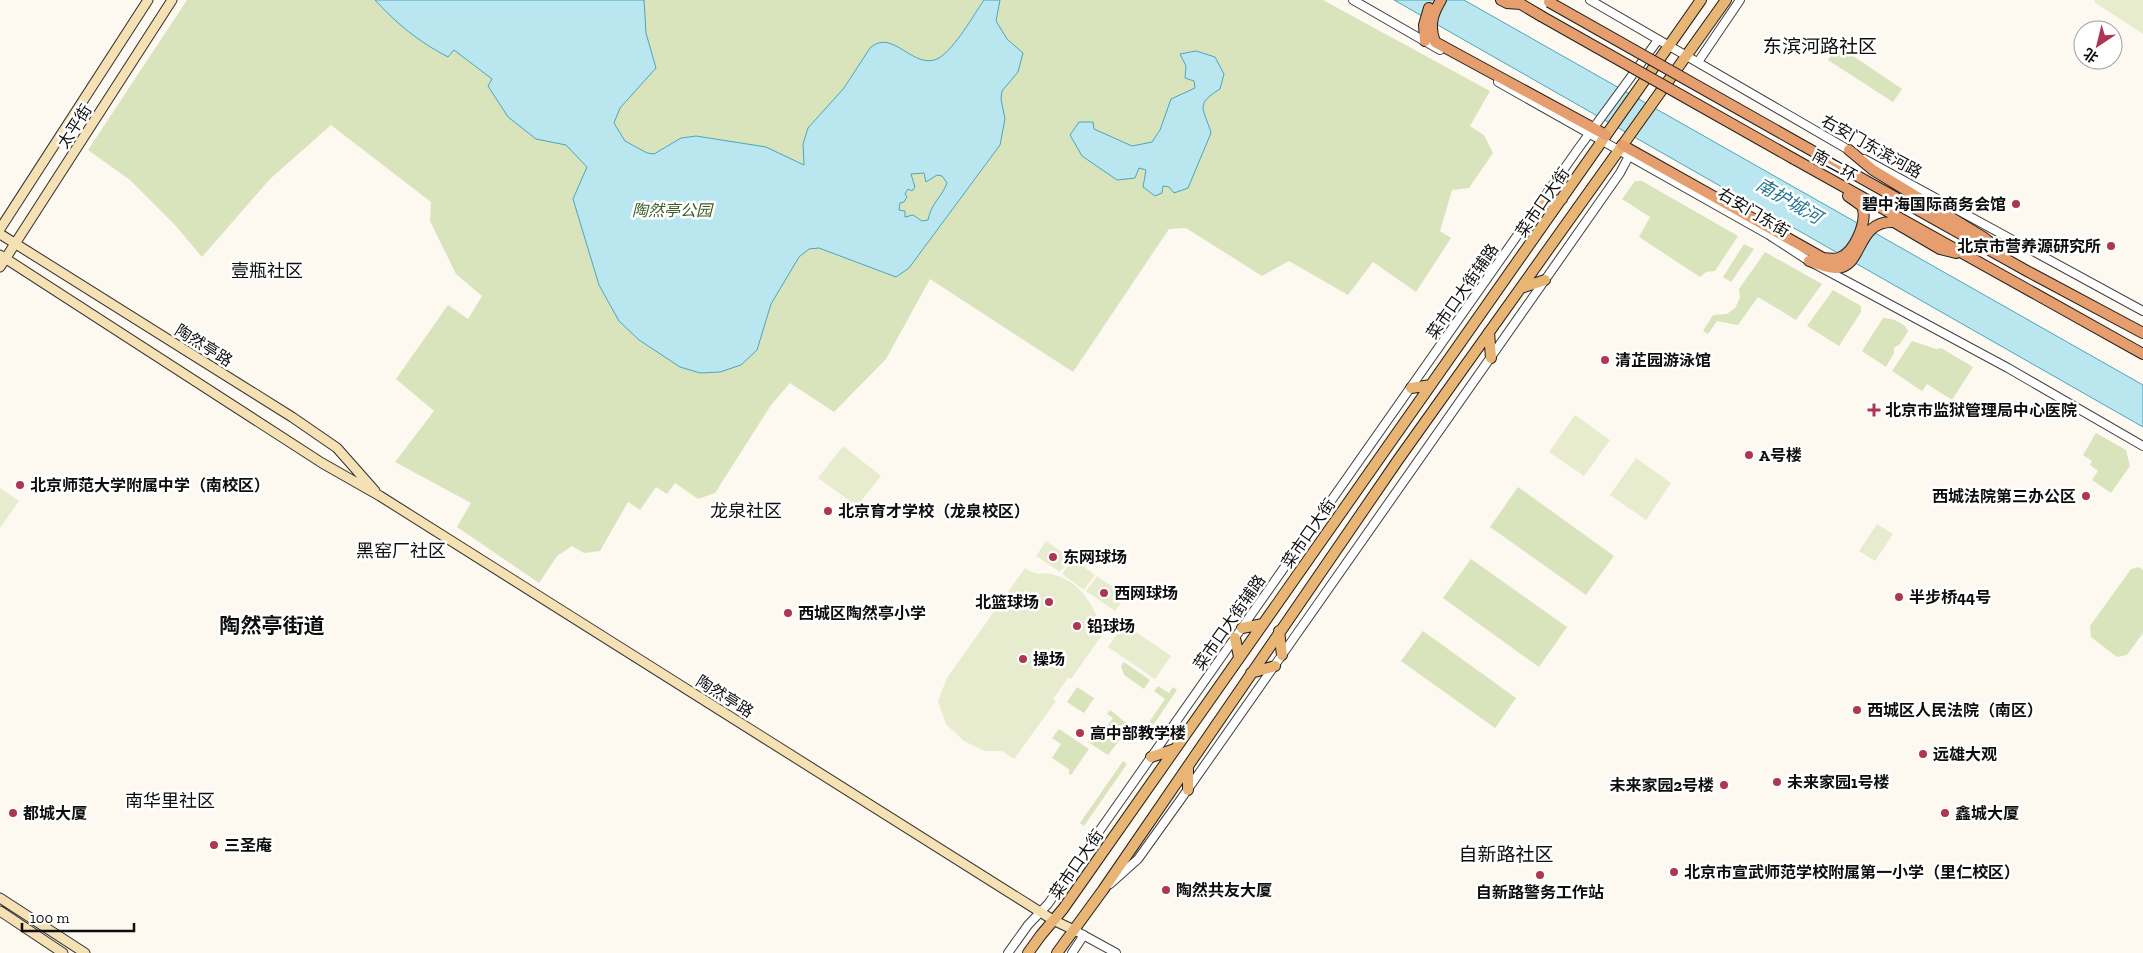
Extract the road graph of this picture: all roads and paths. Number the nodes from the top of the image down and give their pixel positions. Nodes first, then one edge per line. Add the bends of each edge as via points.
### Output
1 (148, 0) edge
2 (172, 0) edge
3 (1353, 0) edge
4 (1434, 0) edge
5 (1441, 0) edge
6 (1501, 0) edge
7 (1590, 0) edge
8 (1701, 0) edge
9 (1726, 0) edge
10 (1740, 0) edge
11 (1548, 1) edge
12 (1518, 2) edge
13 (1427, 27) junction
14 (1658, 40) junction
15 (1425, 41) junction
16 (1668, 45) junction
17 (1686, 55) junction
18 (1698, 62) junction
19 (1595, 127) junction
20 (1607, 135) junction
21 (1622, 144) junction
22 (1849, 150) junction
23 (1629, 156) junction
24 (1794, 159) junction
25 (1562, 199) junction
26 (1537, 207) junction
27 (0, 229) edge
28 (0, 234) edge
29 (15, 244) junction
30 (3, 257) edge
31 (1974, 258) junction
32 (1808, 261) junction
33 (0, 267) edge
34 (2027, 271) junction
35 (1545, 280) junction
36 (1521, 288) junction
37 (2143, 311) edge
38 (2143, 331) edge
39 (1489, 332) junction
40 (2143, 354) edge
41 (1491, 358) junction
42 (1431, 385) junction
43 (1411, 388) junction
44 (2143, 446) edge
45 (380, 496) junction
46 (1263, 624) junction
47 (1242, 628) junction
48 (1280, 631) junction
49 (1235, 638) junction
50 (1282, 655) junction
51 (1239, 657) junction
52 (1275, 666) junction
53 (1251, 673) junction
54 (1175, 749) junction
55 (1151, 757) junction
56 (1188, 765) junction
57 (1188, 790) junction
58 (1103, 890) junction
59 (0, 898) edge
60 (0, 911) edge
61 (1042, 913) junction
62 (1053, 920) junction
63 (1074, 930) junction
64 (1084, 935) junction
65 (63, 953) edge
66 (85, 953) edge
67 (1008, 953) edge
68 (1028, 953) edge
69 (1057, 953) edge
70 (1072, 953) edge
71 (1116, 953) edge

1 - 27 main road, 太平街
2 - 29 main road, 太平街
3 - 15 street
4 - 13 highway
5 - 13 highway
6 - 12 highway
7 - 14 street, 右安门东滨河路
8 - 16 main road, 菜市口大街
9 - 17 main road, 菜市口大街
10 - 18 street
11 - 34 highway, 南二环, bridge
12 - 24 highway, 南二环, bridge
13 - 15 highway
13 - 19 highway via 1435,42
14 - 16 street, 右安门东滨河路
14 - 19 street, 菜市口大街辅路
15 - 19 street
16 - 17 street, 右安门东滨河路
16 - 20 main road, 菜市口大街
17 - 18 street, 右安门东滨河路
17 - 21 main road, 菜市口大街
18 - 22 street, 右安门东滨河路
19 - 20 highway
19 - 26 street, 菜市口大街辅路
20 - 21 street, 右安门东街
20 - 25 main road, 菜市口大街
21 - 23 street, 右安门东街
21 - 24 highway via 1816,255 1837,259 1850,249 1864,225 1864,212 1857,202 1814,176
21 - 36 main road, 菜市口大街
22 - 34 highway via 1874,170 1983,237
22 - 37 street, 右安门东滨河路
23 - 32 street, 右安门东街 via 1769,235
23 - 35 street
24 - 31 highway, 南二环
25 - 26 main road
25 - 42 main road, 菜市口大街
26 - 43 street, 菜市口大街辅路
28 - 29 main road, 陶然亭路
29 - 30 main road, 太平街
29 - 45 main road, 陶然亭路 via 337,448
30 - 33 main road, 太平街
30 - 45 main road, 陶然亭路 via 322,463
31 - 32 highway via 1940,249 1894,222 1875,224 1847,264 1834,268
31 - 40 highway, 南二环
32 - 44 street, 右安门东街 via 2008,368
34 - 38 highway, 南二环
35 - 36 main road
35 - 41 street
36 - 39 main road, 菜市口大街
39 - 41 main road
39 - 48 main road, 菜市口大街
41 - 50 street
42 - 43 main road
42 - 46 main road, 菜市口大街
43 - 47 street, 菜市口大街辅路
45 - 61 main road, 陶然亭路
46 - 47 main road
46 - 51 main road, 菜市口大街
47 - 49 street, 菜市口大街辅路
48 - 50 main road
48 - 53 main road, 菜市口大街
49 - 51 main road
49 - 55 street, 菜市口大街辅路
50 - 52 street
51 - 54 main road, 菜市口大街
52 - 53 main road
52 - 57 street
53 - 56 main road, 菜市口大街
54 - 55 main road
54 - 62 main road, 菜市口大街
55 - 61 street, 菜市口大街辅路
56 - 57 main road
56 - 58 main road, 菜市口大街
57 - 58 street via 1138,859
58 - 63 main road, 菜市口大街
59 - 66 main road
60 - 65 main road
61 - 62 main road, 陶然亭路
61 - 67 street, 菜市口大街辅路 via 1028,925
62 - 63 main road, 陶然亭路
62 - 68 main road, 菜市口大街
63 - 64 street
63 - 69 main road, 菜市口大街
64 - 70 street
64 - 71 street

